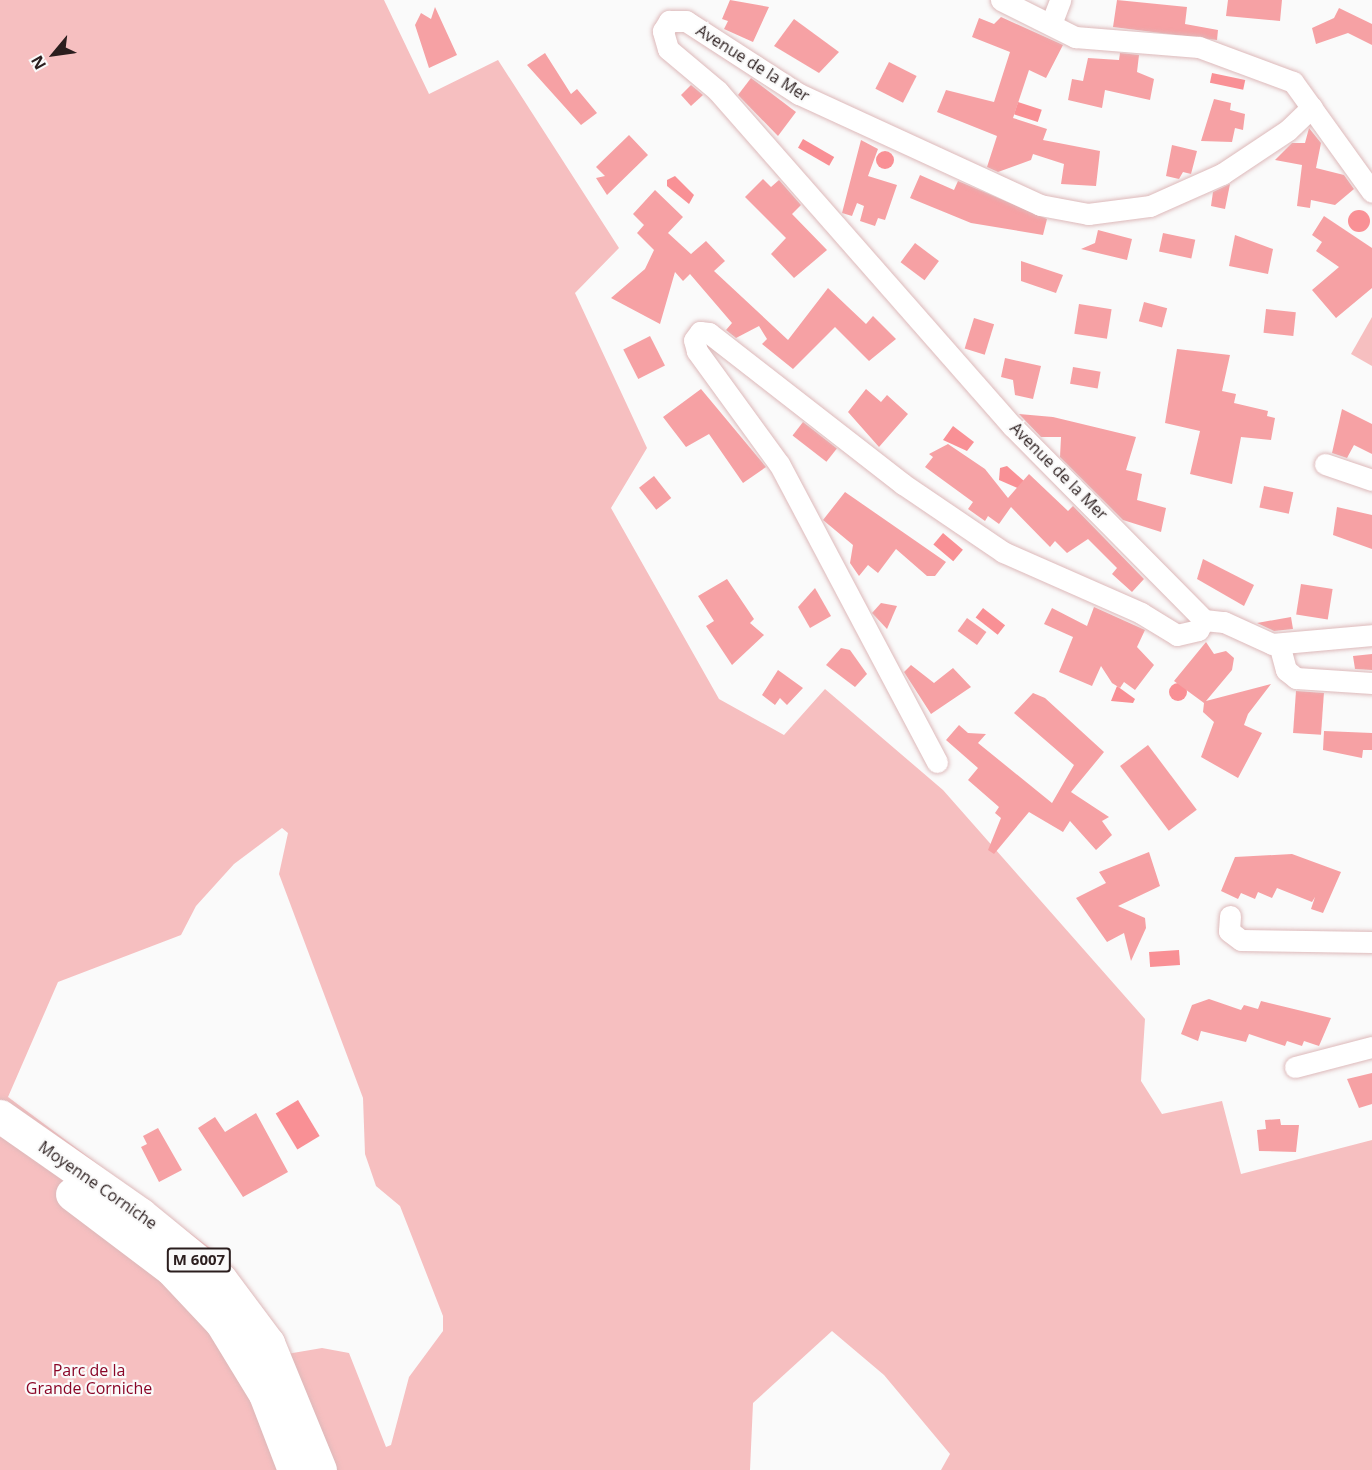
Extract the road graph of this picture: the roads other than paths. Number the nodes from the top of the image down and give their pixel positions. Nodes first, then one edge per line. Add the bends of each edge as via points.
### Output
1 (1001, 0) edge
2 (1060, 0) edge
3 (1051, 24) junction
4 (1307, 113) junction
5 (1372, 192) edge
6 (1325, 464) dead end
7 (1372, 480) edge
8 (1204, 620) junction
9 (1372, 635) edge
10 (1276, 644) junction
11 (1372, 683) edge
12 (937, 762) dead end
13 (1230, 916) dead end
14 (1372, 942) edge
15 (1372, 1047) edge
16 (1295, 1067) dead end
17 (0, 1116) edge
18 (0, 1142) edge
19 (294, 1470) edge
20 (320, 1470) edge

1 - 3 street
2 - 3 street
3 - 4 street via 1075,37 1209,50 1293,82
4 - 5 street
4 - 8 street, Avenue de la Mer via 1222,174 1150,206 1088,214 1040,205 799,94 686,21 669,21 663,31 668,49 718,92 1012,426
6 - 7 street
8 - 10 street via 1224,622
8 - 12 street via 1198,630 1177,634 1141,613 1003,552 903,484 709,333 700,332 694,340 697,351 779,464
9 - 10 street
10 - 11 street via 1286,670 1296,678
13 - 14 street via 1229,931 1241,940
15 - 16 street
17 - 20 main road, Moyenne Corniche / M 6007 via 140,1214 221,1280 268,1343
18 - 19 main road, Moyenne Corniche / M 6007 via 145,1246 198,1294 265,1394

